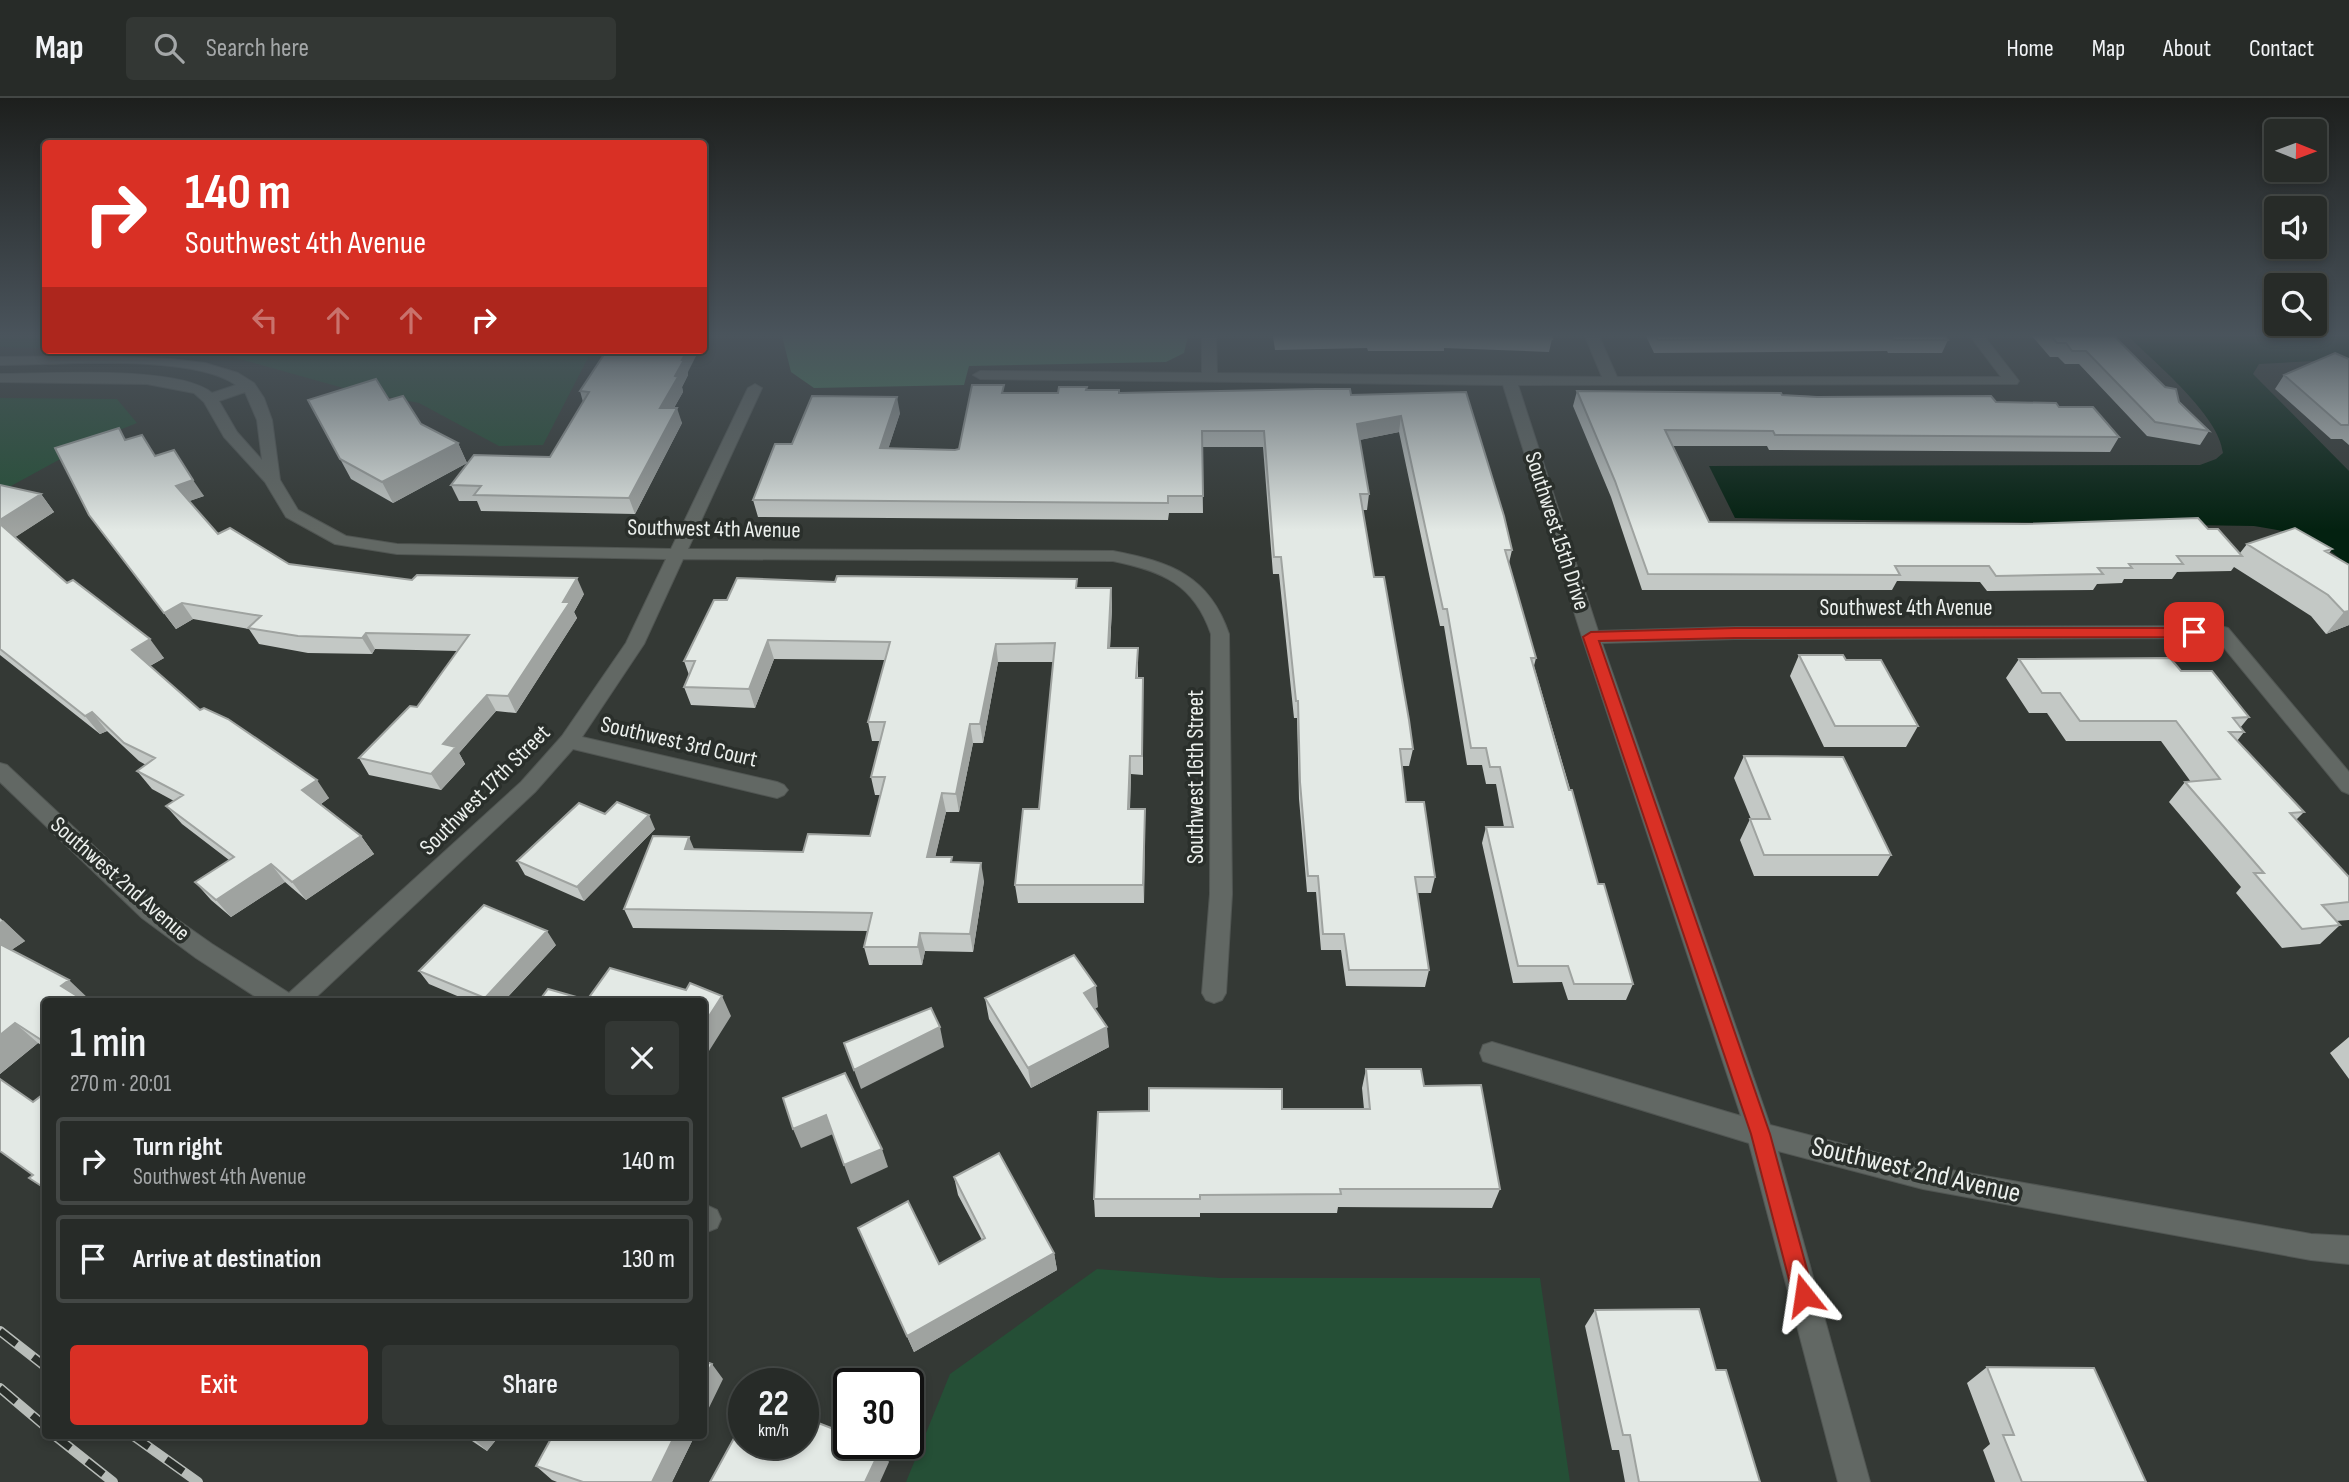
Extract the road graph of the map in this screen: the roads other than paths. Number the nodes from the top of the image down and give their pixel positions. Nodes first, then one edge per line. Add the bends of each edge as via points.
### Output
1 (212, 401) edge
2 (249, 401) edge
3 (749, 401) edge
4 (1515, 401) edge
5 (248, 428) junction
6 (272, 480) junction
7 (678, 554) junction
8 (1178, 577) joint
9 (1591, 637) junction
10 (569, 741) junction
11 (0, 770) edge
12 (2349, 786) edge
13 (777, 790) dead end
14 (1214, 993) dead end
15 (277, 998) edge
16 (299, 998) edge
17 (1492, 1053) dead end
18 (1760, 1134) junction
19 (2349, 1251) edge
20 (1854, 1482) edge

1 - 5 street, Southwest 4th Avenue
2 - 5 street, Southwest 4th Avenue
3 - 7 street, Southwest 17th Street
4 - 9 street, Southwest 15th Drive
5 - 6 street, Southwest 4th Avenue
5 - 6 street, Southwest 4th Avenue
6 - 7 street, Southwest 4th Avenue via 292,513 341,540 397,549
7 - 8 street, Southwest 4th Avenue via 1113,556 1140,561
7 - 10 street, Southwest 17th Street via 635,644
8 - 14 street, Southwest 16th Street via 1204,597 1220,634 1221,894
9 - 12 street, Southwest 4th Avenue via 2221,632
9 - 18 street, Southwest 15th Drive
10 - 13 street, Southwest 3rd Court
10 - 16 street, Southwest 17th Street via 528,787
11 - 15 street, Southwest 2nd Avenue via 150,912
17 - 18 street, Southwest 2nd Avenue
18 - 19 street, Southwest 2nd Avenue via 1923,1177
18 - 20 street, Southwest 15th Drive

